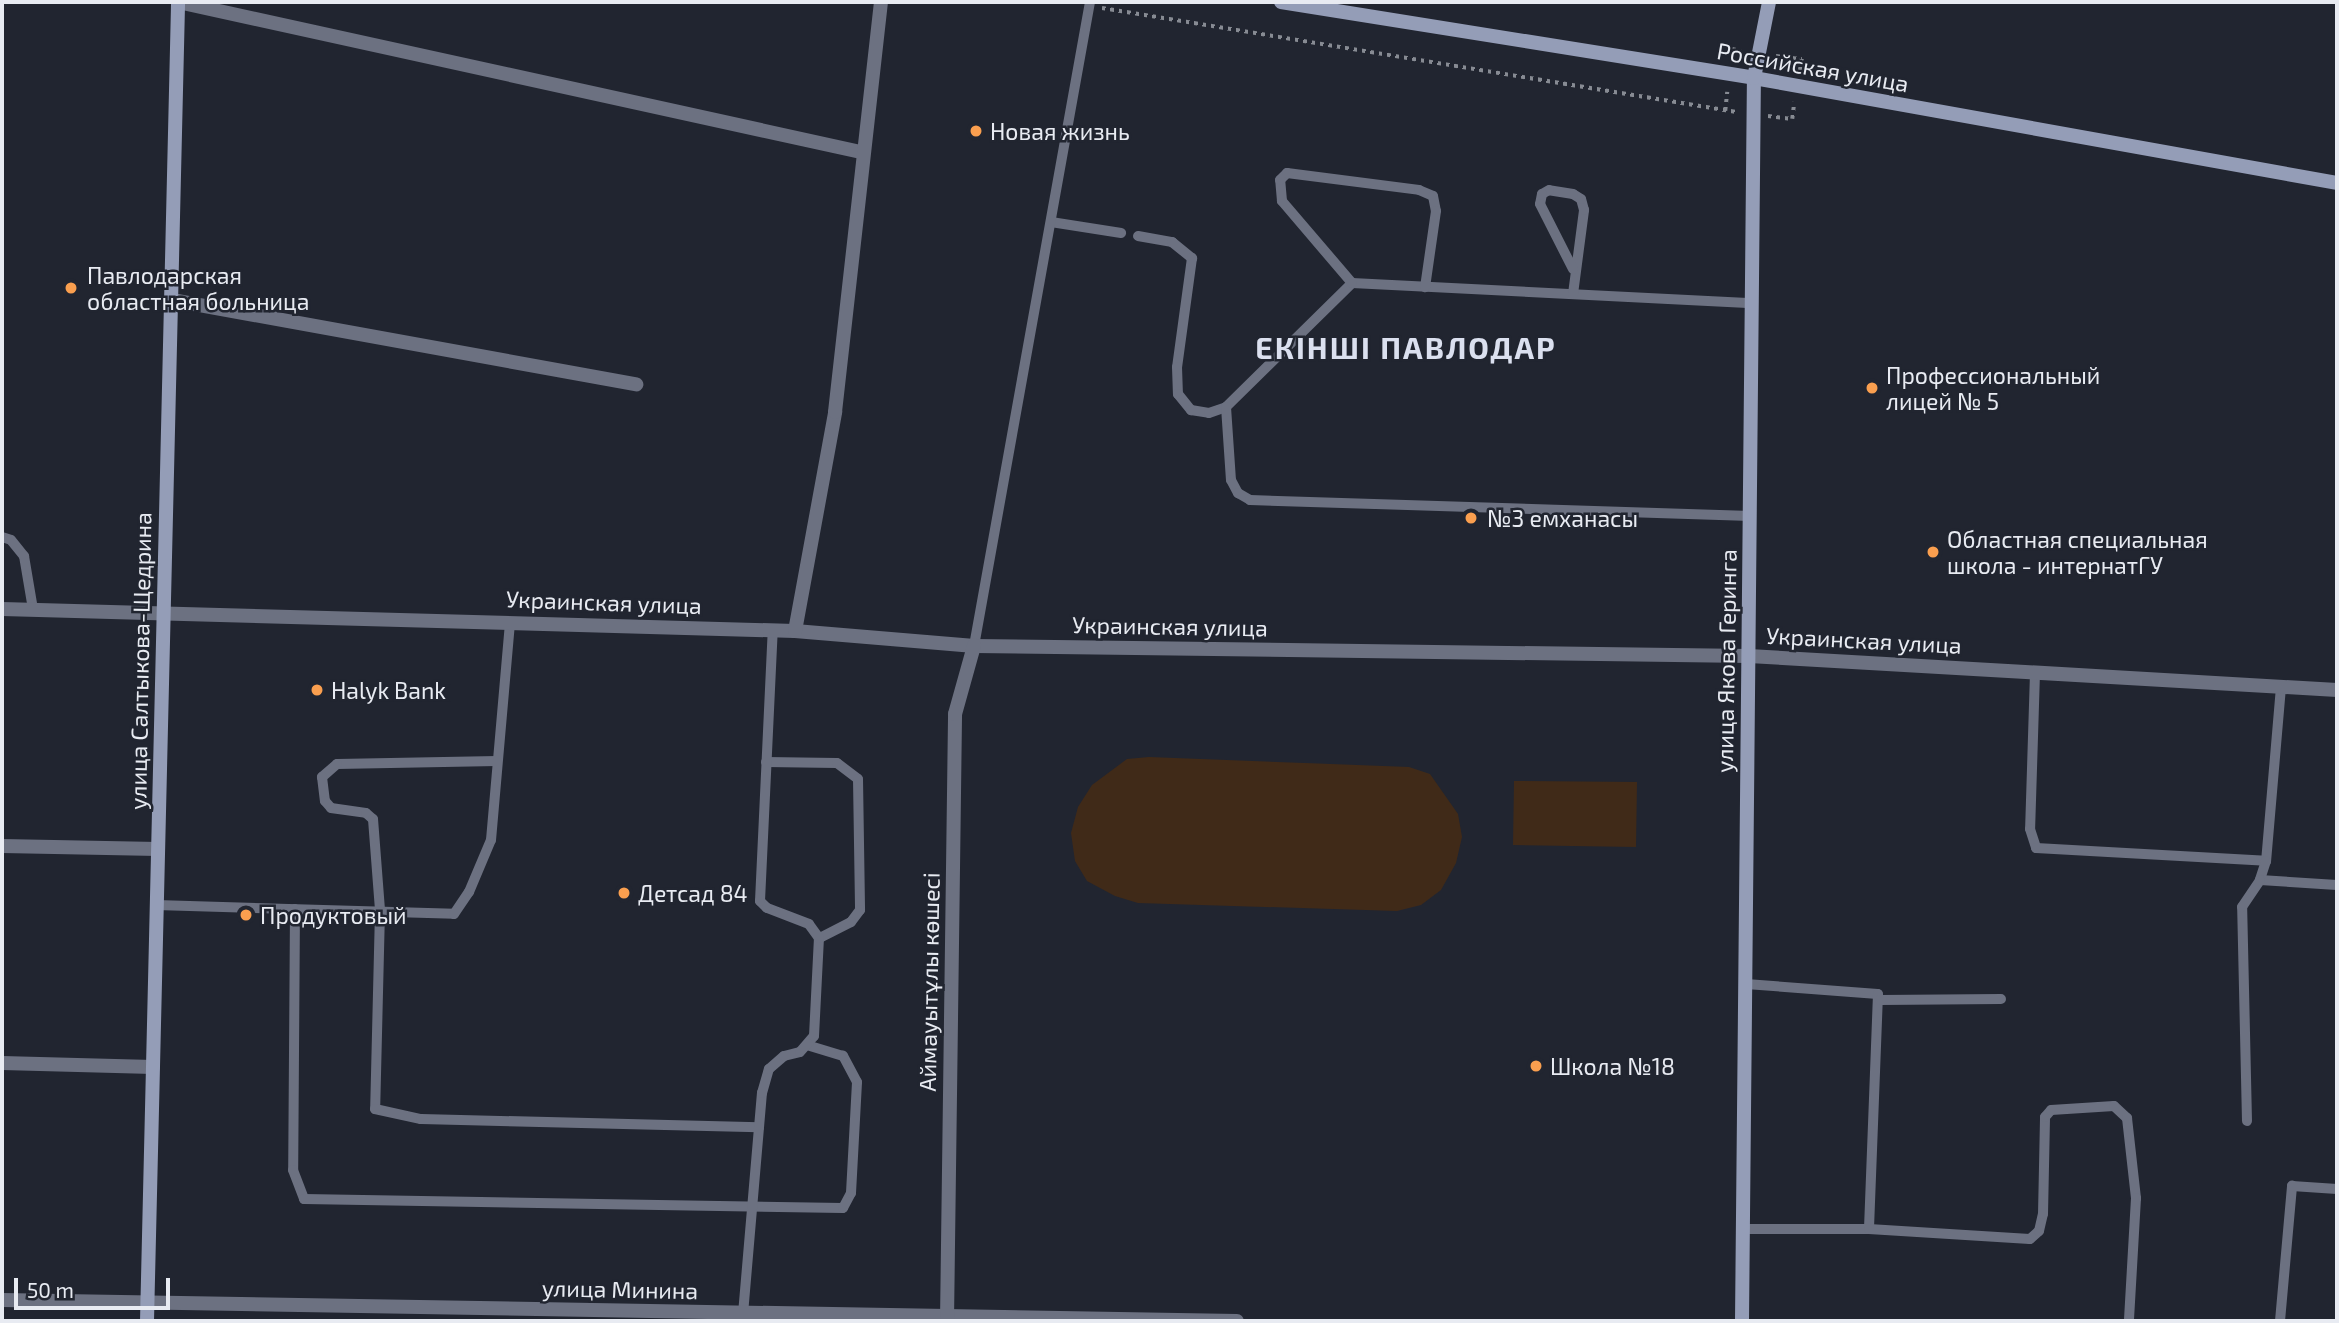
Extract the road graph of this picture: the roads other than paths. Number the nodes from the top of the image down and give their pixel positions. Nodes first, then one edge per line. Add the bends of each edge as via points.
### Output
1 (178, 2) edge
2 (881, 2) edge
3 (1281, 2) edge
4 (1769, 2) edge
5 (1090, 4) edge
6 (1754, 78) junction
7 (861, 152) junction
8 (2337, 183) edge
9 (1051, 222) junction
10 (1121, 233) dead end
11 (1138, 236) dead end
12 (1573, 269) junction
13 (1352, 283) junction
14 (1425, 287) junction
15 (1573, 294) junction
16 (172, 300) junction
17 (1753, 303) junction
18 (636, 384) dead end
19 (1226, 407) junction
20 (1751, 516) junction
21 (2, 537) edge
22 (2, 609) edge
23 (33, 609) junction
24 (163, 611) junction
25 (510, 622) junction
26 (773, 630) junction
27 (795, 631) junction
28 (974, 646) junction
29 (1749, 656) junction
30 (2035, 673) junction
31 (2281, 687) junction
32 (2337, 690) edge
33 (498, 761) junction
34 (766, 762) junction
35 (2, 846) edge
36 (158, 849) junction
37 (2266, 860) junction
38 (2260, 880) junction
39 (2337, 885) edge
40 (156, 905) junction
41 (295, 909) junction
42 (380, 911) junction
43 (819, 938) junction
44 (1746, 984) junction
45 (2001, 999) dead end
46 (1880, 1000) junction
47 (808, 1045) junction
48 (2, 1063) edge
49 (153, 1067) junction
50 (2247, 1121) dead end
51 (759, 1127) junction
52 (2337, 1189) edge
53 (752, 1206) junction
54 (1743, 1228) junction
55 (1869, 1229) junction
56 (2, 1300) edge
57 (147, 1304) junction
58 (743, 1314) junction
59 (947, 1319) edge
60 (146, 1321) edge
61 (1237, 1321) edge
62 (1742, 1321) edge
63 (2129, 1321) edge
64 (2280, 1321) edge

1 - 7 street
1 - 16 street, улица Салтыкова-Щедрина
2 - 7 street
3 - 6 street, Российская улица
4 - 6 street, улица Якова Геринга
5 - 9 lane
6 - 8 street, Российская улица
6 - 17 street, улица Якова Геринга
7 - 27 street via 835,412
9 - 10 lane
9 - 28 lane
11 - 19 lane via 1172,242 1192,258 1177,367 1178,394 1191,410 1209,413
12 - 12 lane via 1584,210 1581,200 1549,190 1542,194 1540,204
12 - 15 lane
13 - 14 lane
13 - 14 lane via 1282,201 1280,180 1287,173 1419,190 1433,196 1436,211
13 - 19 lane
14 - 15 lane
15 - 17 lane
16 - 18 street
16 - 24 street, улица Салтыкова-Щедрина
17 - 20 street, улица Якова Геринга
19 - 20 lane via 1231,480 1238,493 1250,500
20 - 29 street, улица Якова Геринга
21 - 23 lane via 11,540 24,556
22 - 23 street, Украинская улица
23 - 24 street, Украинская улица
24 - 25 street, Украинская улица
24 - 36 street, улица Салтыкова-Щедрина
25 - 26 street, Украинская улица
25 - 33 lane
26 - 27 street, Украинская улица
26 - 34 lane
27 - 28 street, Украинская улица
28 - 29 street, Украинская улица
28 - 59 street, Аймауытұлы көшесі via 954,714
29 - 30 street, Украинская улица
29 - 44 street, улица Якова Геринга
30 - 31 street, Украинская улица
30 - 37 lane via 2030,829 2036,849
31 - 32 street, Украинская улица
31 - 37 lane
33 - 42 lane via 491,840 469,892 454,914
33 - 42 lane via 328,768 322,777 325,801 331,808 366,813 373,819
34 - 43 lane via 760,901 766,908 808,925
34 - 43 lane via 837,763 858,779 860,910 851,922
35 - 36 street
36 - 40 street, улица Салтыкова-Щедрина
37 - 38 lane
38 - 39 lane
38 - 50 lane via 2242,908
40 - 41 lane
40 - 49 street, улица Салтыкова-Щедрина
41 - 42 lane
41 - 53 lane via 293,1170 304,1199
42 - 51 lane via 375,1109 421,1119
43 - 47 lane via 814,1036
44 - 46 lane via 1874,990
44 - 54 street, улица Якова Геринга
45 - 46 lane
46 - 55 lane
47 - 51 lane via 769,1069
47 - 53 lane via 843,1056 857,1082 851,1193 842,1208
48 - 49 street
49 - 57 street, улица Салтыкова-Щедрина
51 - 53 lane
52 - 64 lane via 2292,1186
53 - 58 lane
54 - 55 lane
54 - 62 street, улица Якова Геринга
55 - 63 lane via 2030,1239 2039,1231 2043,1214 2045,1117 2051,1110 2114,1106 2127,1118 2136,1198
56 - 57 street, улица Минина
57 - 58 street, улица Минина
57 - 60 street, улица Салтыкова-Щедрина
58 - 59 street, улица Минина
59 - 61 street, улица Минина

